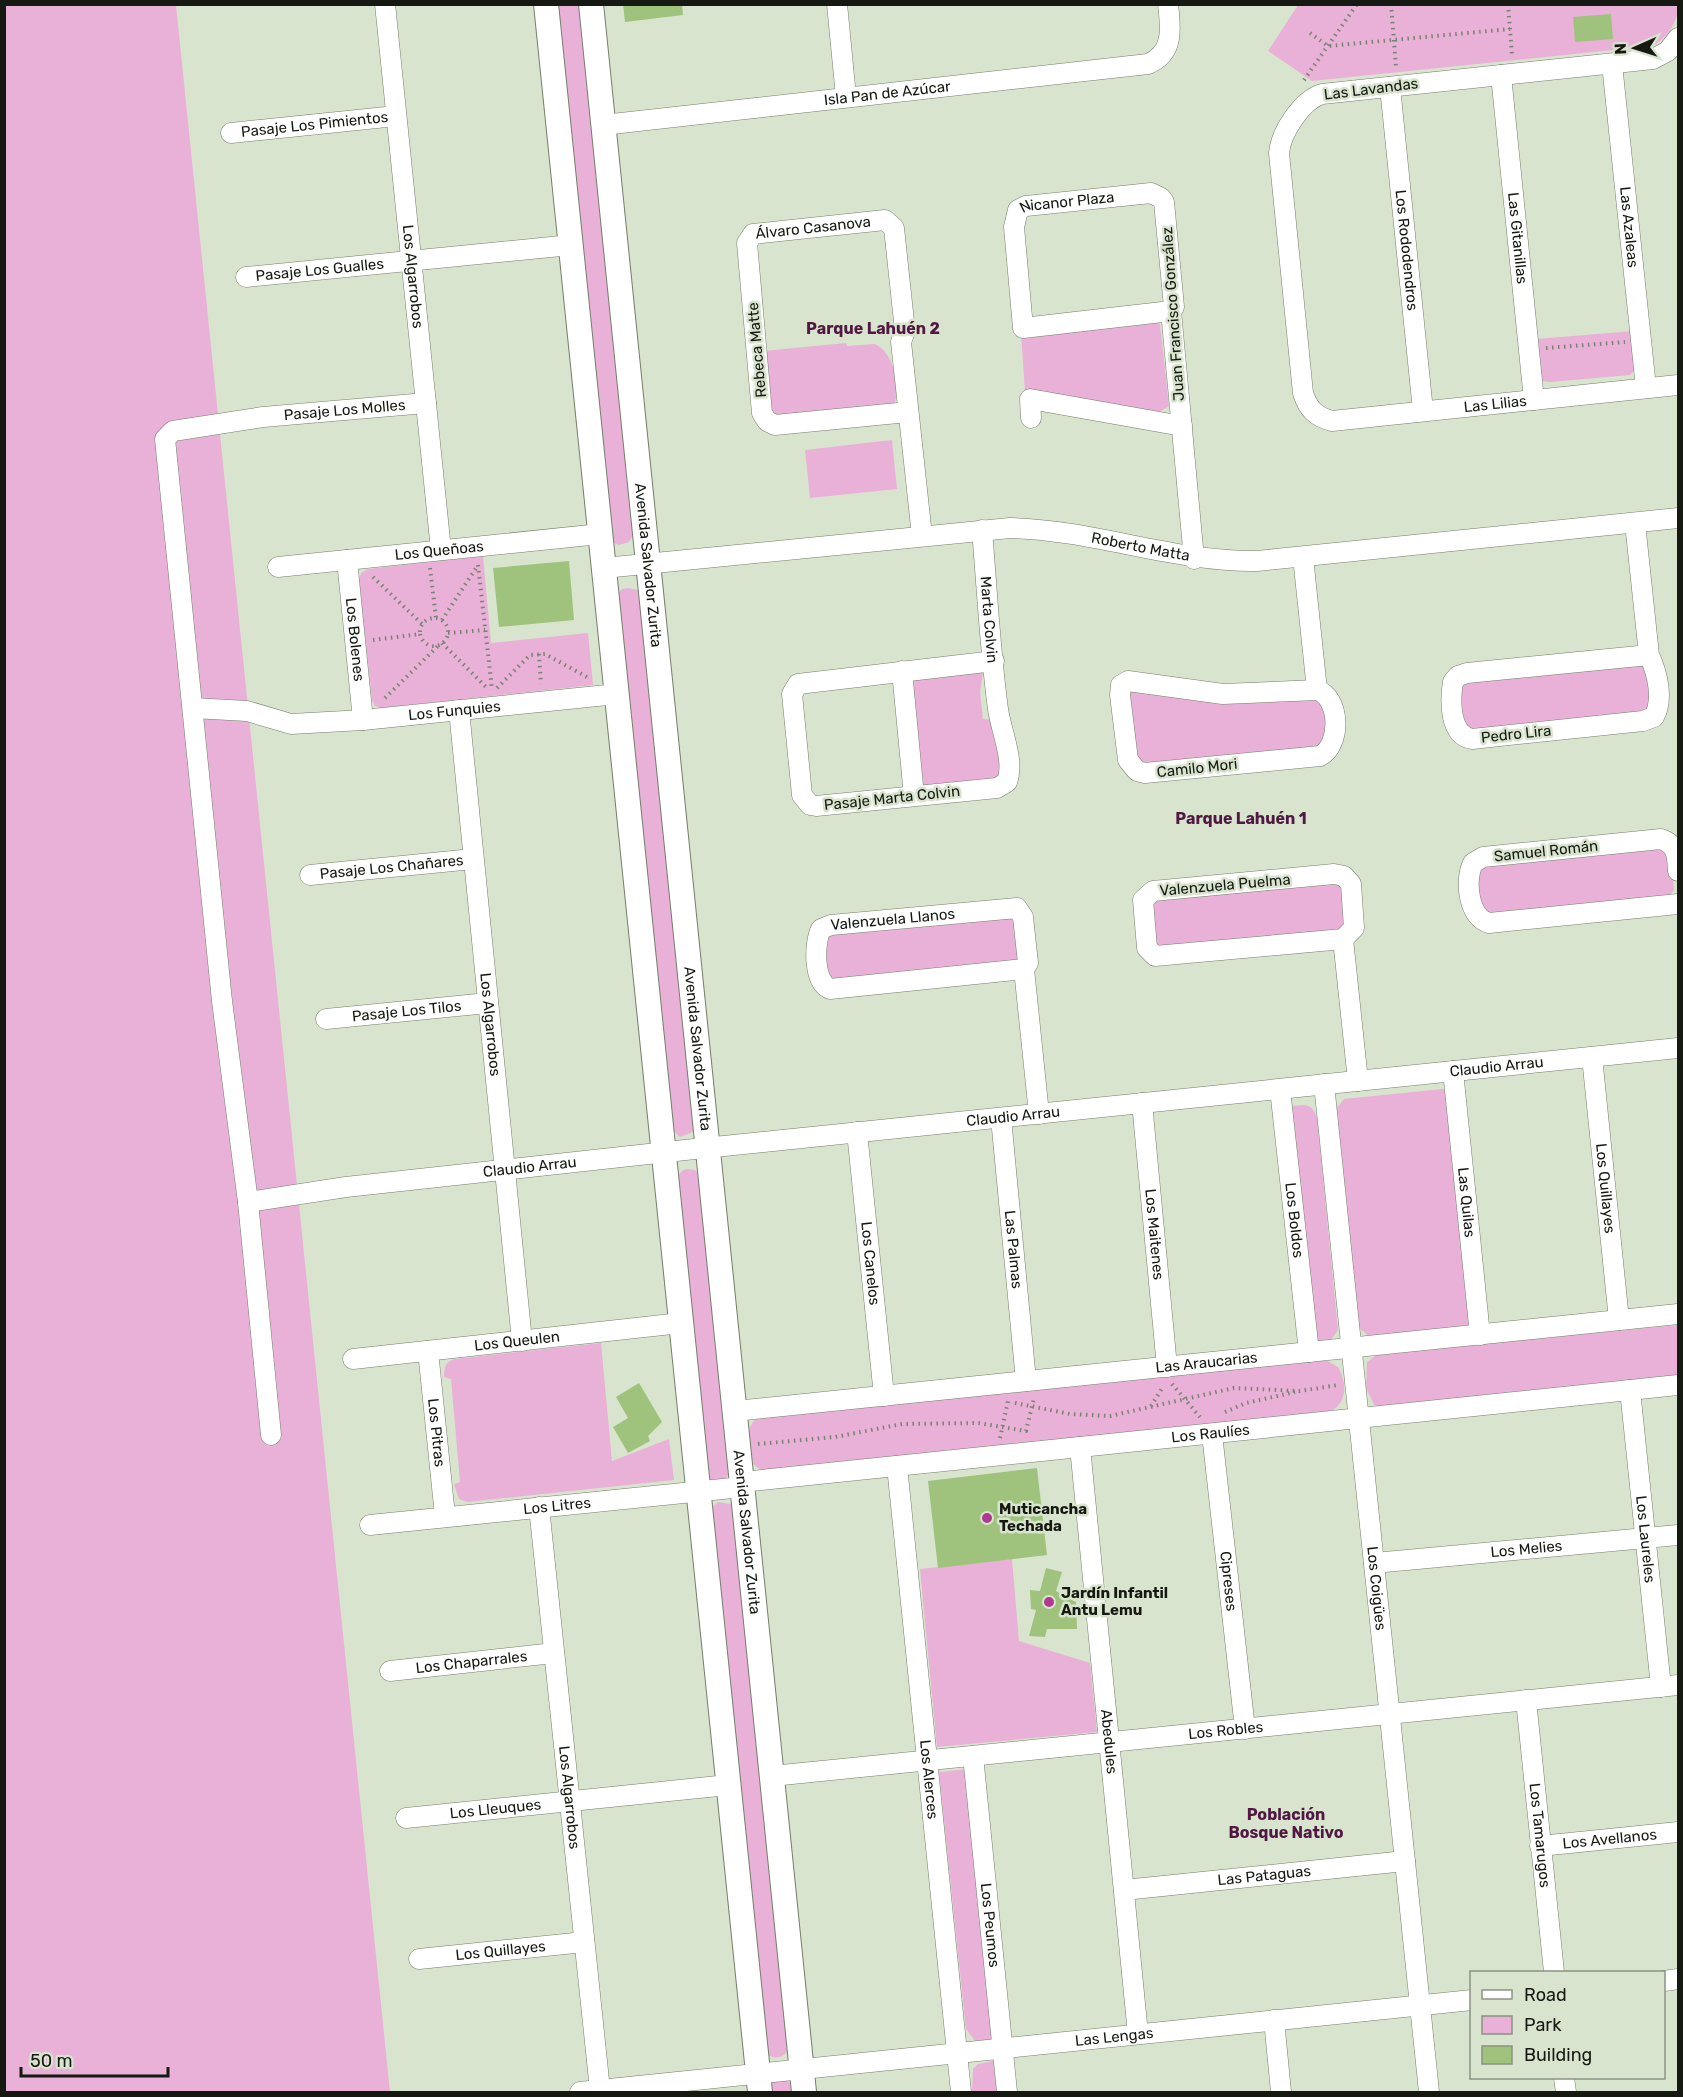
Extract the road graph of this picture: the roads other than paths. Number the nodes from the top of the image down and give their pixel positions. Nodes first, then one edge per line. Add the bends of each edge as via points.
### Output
1 (385, 4) edge
2 (546, 4) edge
3 (591, 4) edge
4 (837, 4) edge
5 (1168, 4) edge
6 (1678, 38) edge
7 (1612, 64) junction
8 (1507, 74) junction
9 (1394, 86) junction
10 (846, 97) junction
11 (396, 116) junction
12 (603, 125) junction
13 (231, 134) dead end
14 (1164, 202) joint
15 (747, 243) joint
16 (571, 245) junction
17 (412, 260) junction
18 (246, 277) dead end
19 (1171, 311) junction
20 (1678, 385) edge
21 (1646, 388) junction
22 (1534, 400) junction
23 (426, 402) junction
24 (1423, 411) junction
25 (908, 412) junction
26 (1313, 412) joint
27 (1031, 418) dead end
28 (1182, 426) junction
29 (1678, 518) edge
30 (1635, 523) junction
31 (982, 530) junction
32 (600, 534) junction
33 (921, 536) junction
34 (435, 551) junction
35 (1303, 557) junction
36 (351, 559) junction
37 (1194, 559) junction
38 (648, 564) junction
39 (278, 567) dead end
40 (604, 568) junction
41 (1649, 655) junction
42 (994, 662) junction
43 (902, 671) junction
44 (1317, 690) junction
45 (617, 694) junction
46 (192, 708) junction
47 (998, 709) joint
48 (459, 710) junction
49 (363, 720) junction
50 (914, 796) junction
51 (473, 859) junction
52 (1678, 871) edge
53 (310, 875) dead end
54 (1678, 904) edge
55 (1343, 939) junction
56 (1024, 969) junction
57 (488, 1003) junction
58 (326, 1019) dead end
59 (1678, 1048) edge
60 (1592, 1057) junction
61 (1453, 1071) junction
62 (1358, 1081) junction
63 (1324, 1084) junction
64 (1280, 1089) junction
65 (1142, 1103) junction
66 (1039, 1114) junction
67 (1000, 1118) junction
68 (857, 1132) junction
69 (708, 1148) junction
70 (664, 1152) junction
71 (505, 1170) junction
72 (248, 1202) junction
73 (1678, 1314) edge
74 (1619, 1320) junction
75 (681, 1323) junction
76 (1480, 1335) junction
77 (522, 1341) junction
78 (1352, 1348) junction
79 (428, 1351) junction
80 (1309, 1352) junction
81 (353, 1359) dead end
82 (1167, 1367) junction
83 (1032, 1381) junction
84 (1678, 1385) edge
85 (1630, 1390) junction
86 (884, 1396) junction
87 (735, 1411) junction
88 (1359, 1418) junction
89 (1209, 1428) junction
90 (271, 1435) dead end
91 (1080, 1447) junction
92 (897, 1466) junction
93 (742, 1484) junction
94 (698, 1491) junction
95 (539, 1507) junction
96 (445, 1516) junction
97 (370, 1525) dead end
98 (1678, 1535) edge
99 (1647, 1538) junction
100 (1374, 1563) junction
101 (554, 1653) junction
102 (390, 1671) dead end
103 (1670, 1686) edge
104 (1526, 1700) junction
105 (1390, 1714) junction
106 (1245, 1729) junction
107 (1109, 1742) junction
108 (973, 1756) junction
109 (927, 1761) junction
110 (772, 1776) junction
111 (728, 1785) junction
112 (569, 1801) junction
113 (406, 1818) dead end
114 (1678, 1832) edge
115 (1540, 1846) junction
116 (1405, 1861) junction
117 (1124, 1890) junction
118 (584, 1942) junction
119 (419, 1959) dead end
120 (1554, 1971) edge
121 (1470, 2000) edge
122 (1420, 2005) junction
123 (1274, 2020) junction
124 (1138, 2034) junction
125 (1002, 2048) junction
126 (957, 2052) junction
127 (802, 2068) junction
128 (759, 2082) edge
129 (600, 2090) junction
130 (580, 2092) edge
131 (804, 2092) edge
132 (961, 2092) edge
133 (1007, 2092) edge
134 (1281, 2092) edge
135 (1429, 2092) edge

1 - 11 street, Los Algarrobos
2 - 16 main road
3 - 12 main road, Avenida Salvador Zurita
4 - 10 street
5 - 10 street, Isla Pan de Azúcar via 1170,36 1166,51 1149,64
6 - 7 street, Las Lavandas via 1658,58
7 - 8 street, Las Lavandas
7 - 21 street, Las Azaleas
8 - 9 street, Las Lavandas
8 - 22 street, Las Gitanillas
9 - 24 street, Los Rododendros
9 - 26 street, Las Lavandas via 1309,99 1282,138 1278,153 1303,393
10 - 12 street, Isla Pan de Azúcar
11 - 13 street, Pasaje Los Pimientos
11 - 17 street, Los Algarrobos
12 - 38 main road, Avenida Salvador Zurita
14 - 19 street, Juan Francisco González via 1174,307
14 - 19 street, Nicanor Plaza via 1151,193 1026,206 1018,210 1014,227 1023,328
15 - 25 street, Rebeca Matte via 762,413 767,421 775,425
15 - 25 street, Álvaro Casanova via 753,234 891,222 904,331
16 - 17 street, Pasaje Los Gualles
16 - 32 main road
17 - 18 street, Pasaje Los Gualles
17 - 23 street, Los Algarrobos
19 - 28 street, Juan Francisco González
20 - 21 street, Las Lilias
21 - 22 street, Las Lilias
22 - 24 street, Las Lilias
23 - 34 street, Los Algarrobos
23 - 46 street, Pasaje Los Molles via 262,417 173,431 165,440
24 - 26 street, Las Lilias via 1332,421
25 - 33 street
27 - 28 street, Juan Francisco González via 1029,399
28 - 37 street, Juan Francisco González
29 - 30 street, Roberto Matta
30 - 35 street, Roberto Matta
30 - 41 street, Pedro Lira
31 - 33 street, Roberto Matta
31 - 37 street, Roberto Matta via 1045,530
31 - 42 street, Marta Colvin
32 - 34 street, Los Queñoas via 478,555
32 - 40 main road
33 - 38 street, Roberto Matta
34 - 36 street, Los Queñoas
35 - 37 street, Roberto Matta
35 - 44 street, Camilo Mori
36 - 39 street, Los Queñoas
36 - 49 street, Los Bolenes
38 - 40 street, Roberto Matta
38 - 69 main road, Avenida Salvador Zurita
40 - 45 main road
41 - 41 street, Pedro Lira via 1467,672 1453,682 1454,723 1461,735 1472,739 1649,720 1659,705 1655,668
42 - 43 street, Pasaje Marta Colvin
42 - 47 street, Marta Colvin
43 - 50 street
43 - 50 street, Pasaje Marta Colvin via 798,684 792,694 802,795 810,805
44 - 44 street, Camilo Mori via 1223,694 1124,682 1120,695 1128,760 1137,771 1145,773 1320,756 1331,747 1335,735 1331,700
45 - 48 street, Los Funquies
45 - 70 main road
46 - 49 street, Los Funquies via 248,711 291,724
46 - 72 street, Pasaje Los Molles via 222,1001
47 - 50 street, Pasaje Marta Colvin via 1009,767 1007,782 997,788
48 - 49 street, Los Funquies
48 - 51 street, Los Algarrobos
51 - 53 street, Pasaje Los Chañares
51 - 57 street, Los Algarrobos
52 - 54 street, Samuel Román via 1677,850 1661,839 1483,857 1473,864 1469,877 1473,911 1477,918 1489,923
55 - 55 street, Valenzuela Puelma via 1155,956 1147,948 1143,900 1153,891 1334,874 1344,876 1351,884 1354,928
55 - 62 street, Valenzuela Puelma
56 - 56 street, Valenzuela Llanos via 1028,963 1023,917 1012,907 831,925 821,929 817,941 819,978 830,989
56 - 66 street, Valenzuela Llanos
57 - 58 street, Pasaje Los Tilos
57 - 71 street, Los Algarrobos
59 - 60 street, Claudio Arrau
60 - 61 street, Claudio Arrau
60 - 74 street, Los Quillayes
61 - 62 street, Claudio Arrau
61 - 76 street, Las Quilas
62 - 63 street, Claudio Arrau
63 - 64 street, Claudio Arrau
63 - 78 street, Los Coigües
64 - 65 street, Claudio Arrau
64 - 80 street, Los Boldos
65 - 66 street, Claudio Arrau
65 - 82 street, Los Maitenes
66 - 67 street, Claudio Arrau
67 - 68 street, Claudio Arrau
67 - 83 street, Las Palmas
68 - 69 street, Claudio Arrau
68 - 86 street, Los Canelos
69 - 70 street, Claudio Arrau
69 - 87 main road, Avenida Salvador Zurita
70 - 71 street, Claudio Arrau
70 - 75 main road
71 - 72 street, Claudio Arrau via 346,1186
71 - 77 street, Los Algarrobos
72 - 90 street, Pasaje Los Molles
73 - 74 street, Las Araucarias
74 - 76 street, Las Araucarias
75 - 77 street, Los Queulen
75 - 94 main road
76 - 78 street, Las Araucarias
77 - 79 street, Los Queulen
78 - 80 street, Las Araucarias
78 - 88 street, Los Coigües
79 - 81 street, Los Queulen
79 - 96 street, Los Pitras
80 - 82 street, Las Araucarias
82 - 83 street, Las Araucarias
83 - 86 street, Las Araucarias
84 - 85 street, Los Raulíes
85 - 88 street, Los Raulíes
85 - 99 street, Los Laureles
86 - 87 street, Las Araucarias
87 - 93 main road, Avenida Salvador Zurita
88 - 89 street, Los Raulíes
88 - 100 street, Los Coigües
89 - 91 street, Los Raulíes
89 - 106 street, Cipreses
91 - 92 street, Los Raulíes
91 - 107 street, Abedules
92 - 93 street, Los Raulíes
92 - 109 street, Los Alerces
93 - 94 street, Los Litres
93 - 110 main road, Avenida Salvador Zurita
94 - 95 street, Los Litres
94 - 111 main road
95 - 96 street, Los Litres
95 - 101 street, Los Algarrobos
96 - 97 street, Los Litres
98 - 99 street, Los Melies
99 - 100 street, Los Melies
99 - 103 street, Los Laureles
100 - 105 street, Los Coigües
101 - 102 street, Los Chaparrales
101 - 112 street, Los Algarrobos
103 - 104 street, Los Robles
104 - 105 street, Los Robles
104 - 115 street, Los Tamarugos
105 - 106 street, Los Robles
105 - 116 street, Los Coigües
106 - 107 street, Los Robles
107 - 108 street, Los Robles
107 - 117 street, Abedules
108 - 109 street, Los Robles
108 - 125 street, Los Peumos
109 - 110 street, Los Robles
109 - 126 street, Los Alerces
110 - 127 main road, Avenida Salvador Zurita
111 - 112 street, Los Lleuques
111 - 128 main road
112 - 113 street, Los Lleuques
112 - 118 street, Los Algarrobos
114 - 115 street, Los Avellanos
115 - 120 street, Los Tamarugos
116 - 117 street, Las Pataguas
116 - 122 street, Los Coigües
117 - 124 street, Abedules
118 - 119 street, Los Quillayes
118 - 129 street, Los Algarrobos
121 - 122 street, Las Lengas
122 - 123 street, Las Lengas
122 - 135 street, Los Coigües
123 - 124 street, Las Lengas
123 - 134 street
124 - 125 street, Las Lengas
125 - 126 street, Las Lengas
125 - 133 street, Los Peumos
126 - 127 street, Las Lengas
126 - 132 street, Los Alerces
127 - 128 street, Las Lengas
127 - 131 main road, Avenida Salvador Zurita
128 - 129 street, Las Lengas
129 - 130 street, Las Lengas

